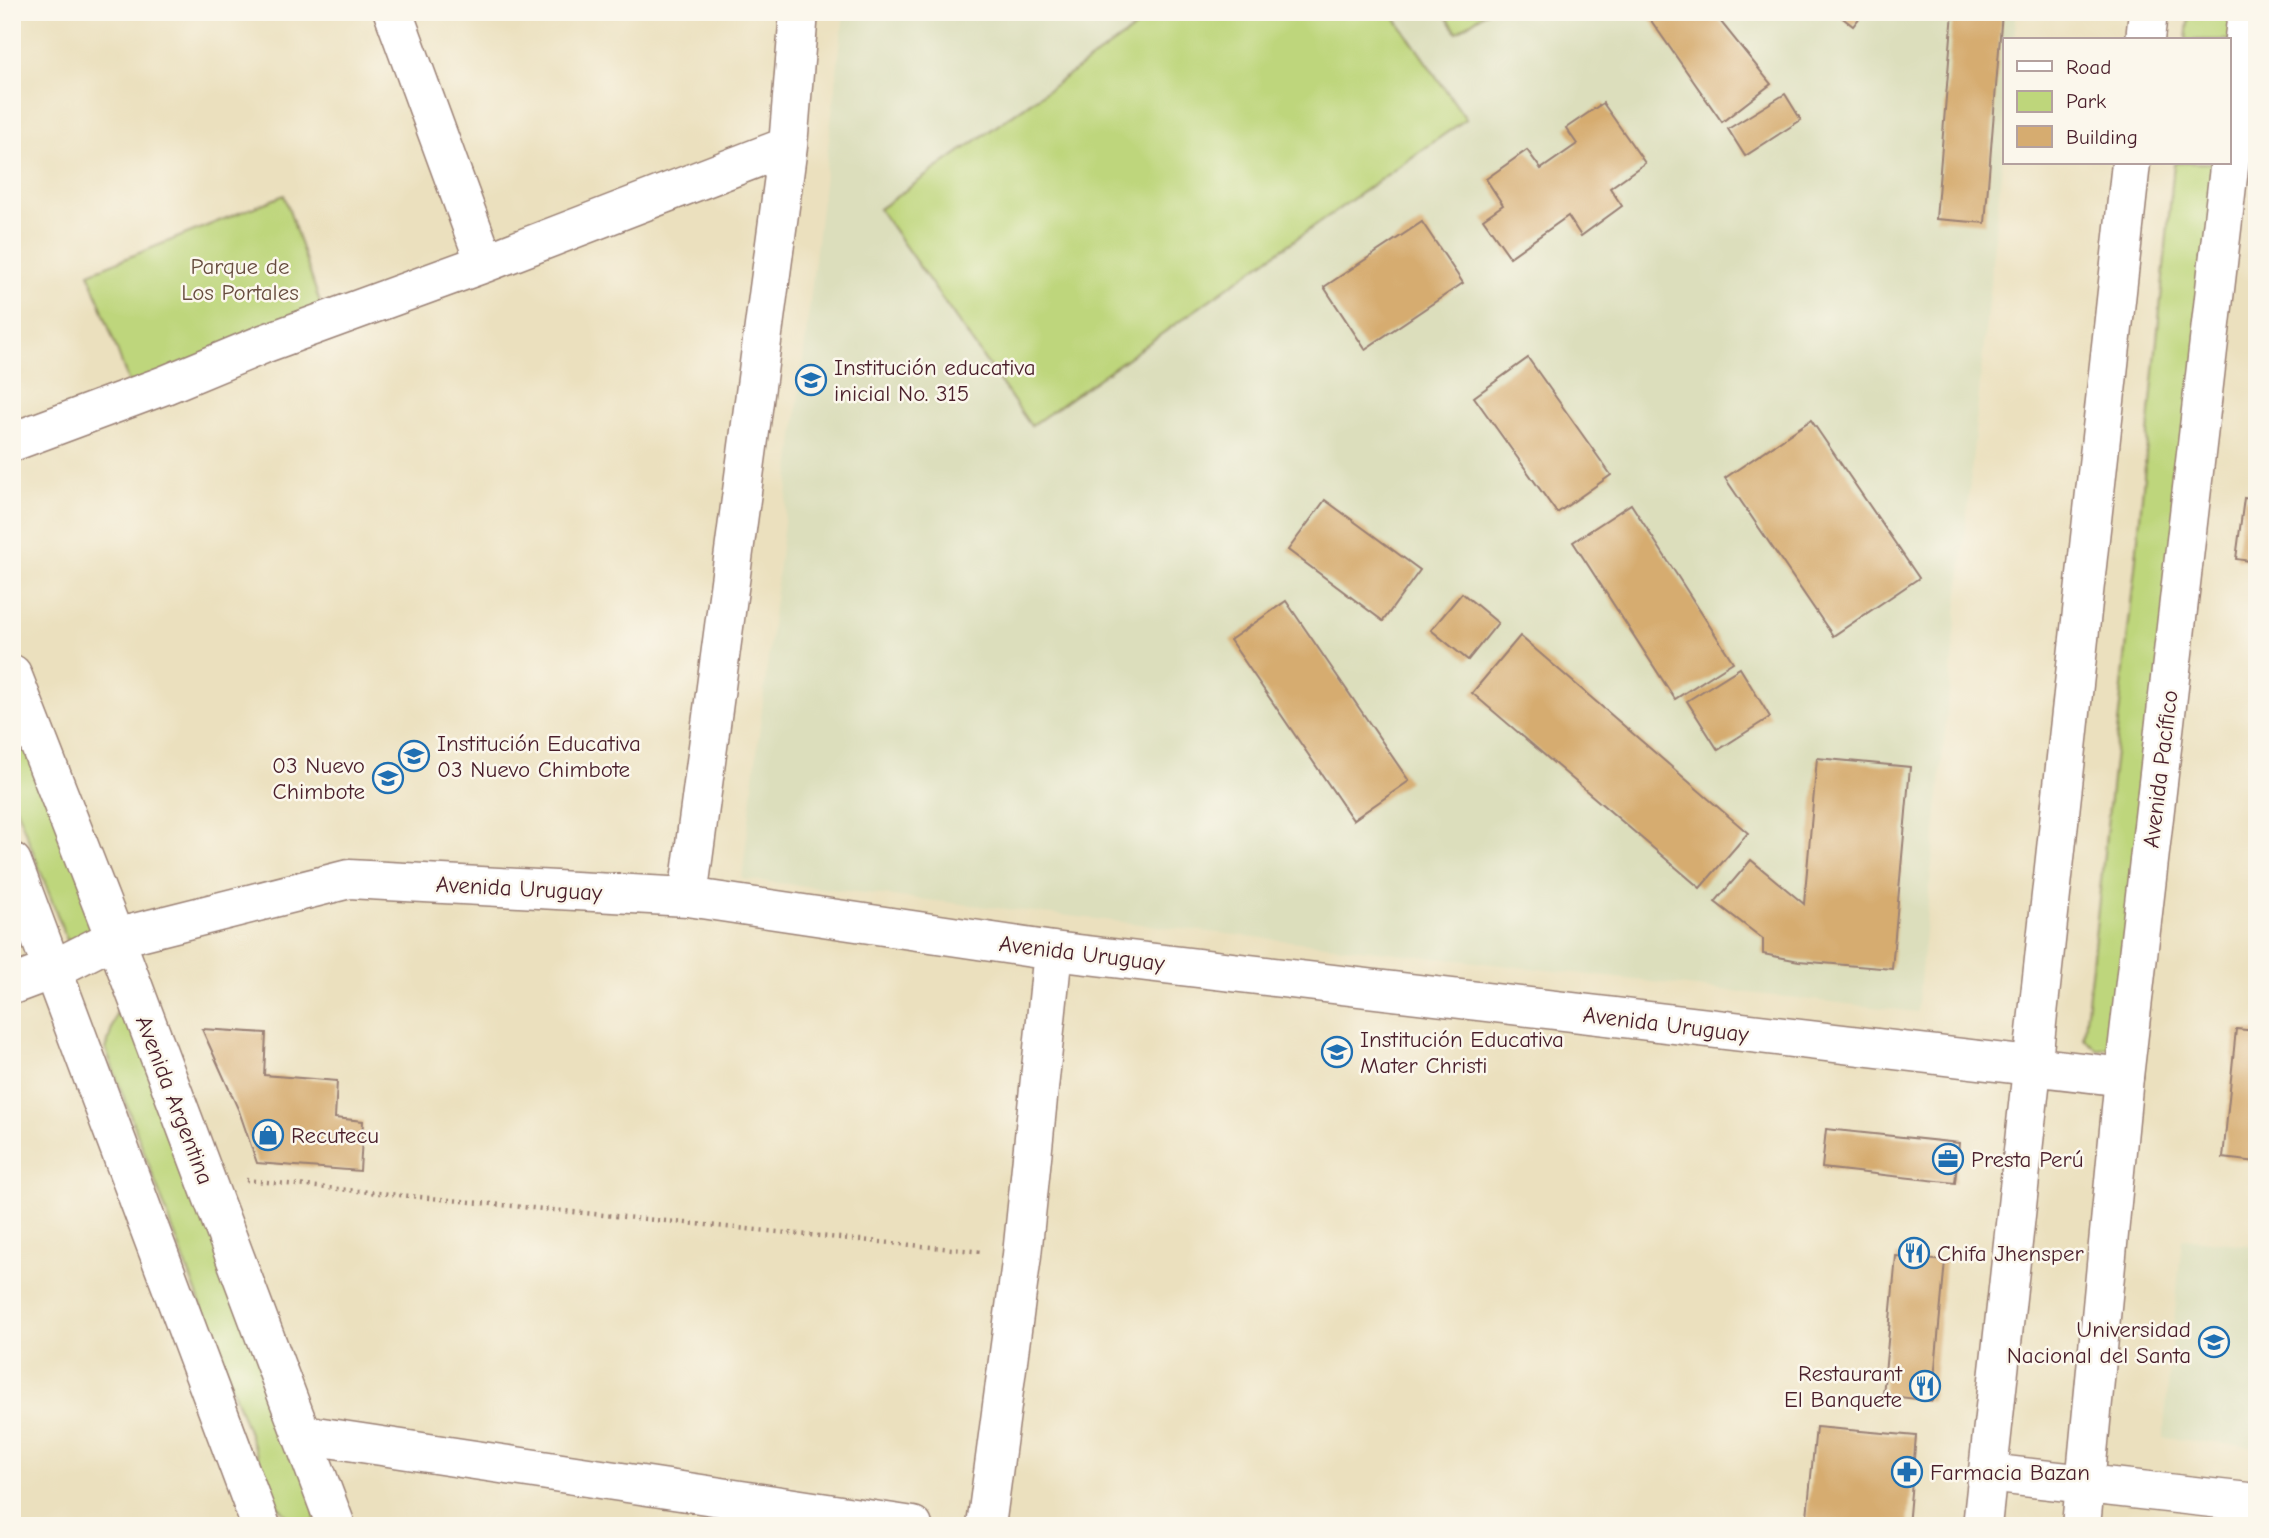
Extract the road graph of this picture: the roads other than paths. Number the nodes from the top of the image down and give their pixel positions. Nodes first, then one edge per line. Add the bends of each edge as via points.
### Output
1 (393, 12) edge
2 (799, 12) edge
3 (2148, 12) edge
4 (2248, 12) edge
5 (2145, 38) edge
6 (788, 146) junction
7 (2132, 164) edge
8 (485, 263) junction
9 (12, 442) edge
10 (12, 674) edge
11 (12, 862) edge
12 (688, 897) junction
13 (115, 938) junction
14 (1054, 951) junction
15 (52, 970) junction
16 (12, 985) edge
17 (2032, 1068) junction
18 (2124, 1077) junction
19 (302, 1434) junction
20 (1988, 1473) junction
21 (2085, 1484) junction
22 (2257, 1503) edge
23 (261, 1526) edge
24 (337, 1526) edge
25 (913, 1526) edge
26 (986, 1526) edge
27 (1982, 1526) edge
28 (2081, 1526) edge

1 - 8 street
2 - 6 street
3 - 5 street
4 - 18 street, Avenida Pacífico
6 - 8 street
6 - 12 street
7 - 17 street
8 - 9 street
10 - 13 street, Avenida Argentina
11 - 15 street
12 - 13 street, Avenida Uruguay via 349,878
12 - 14 street, Avenida Uruguay
13 - 15 street, Avenida Uruguay
13 - 19 street, Avenida Argentina
14 - 17 street, Avenida Uruguay
14 - 26 street via 1022,1255
15 - 16 street, Avenida Uruguay
15 - 23 street
17 - 18 street, Avenida Uruguay
17 - 20 street
18 - 21 street, Avenida Pacífico
19 - 24 street, Avenida Argentina
19 - 25 street
20 - 21 street
20 - 27 street
21 - 22 street
21 - 28 street, Avenida Pacífico

